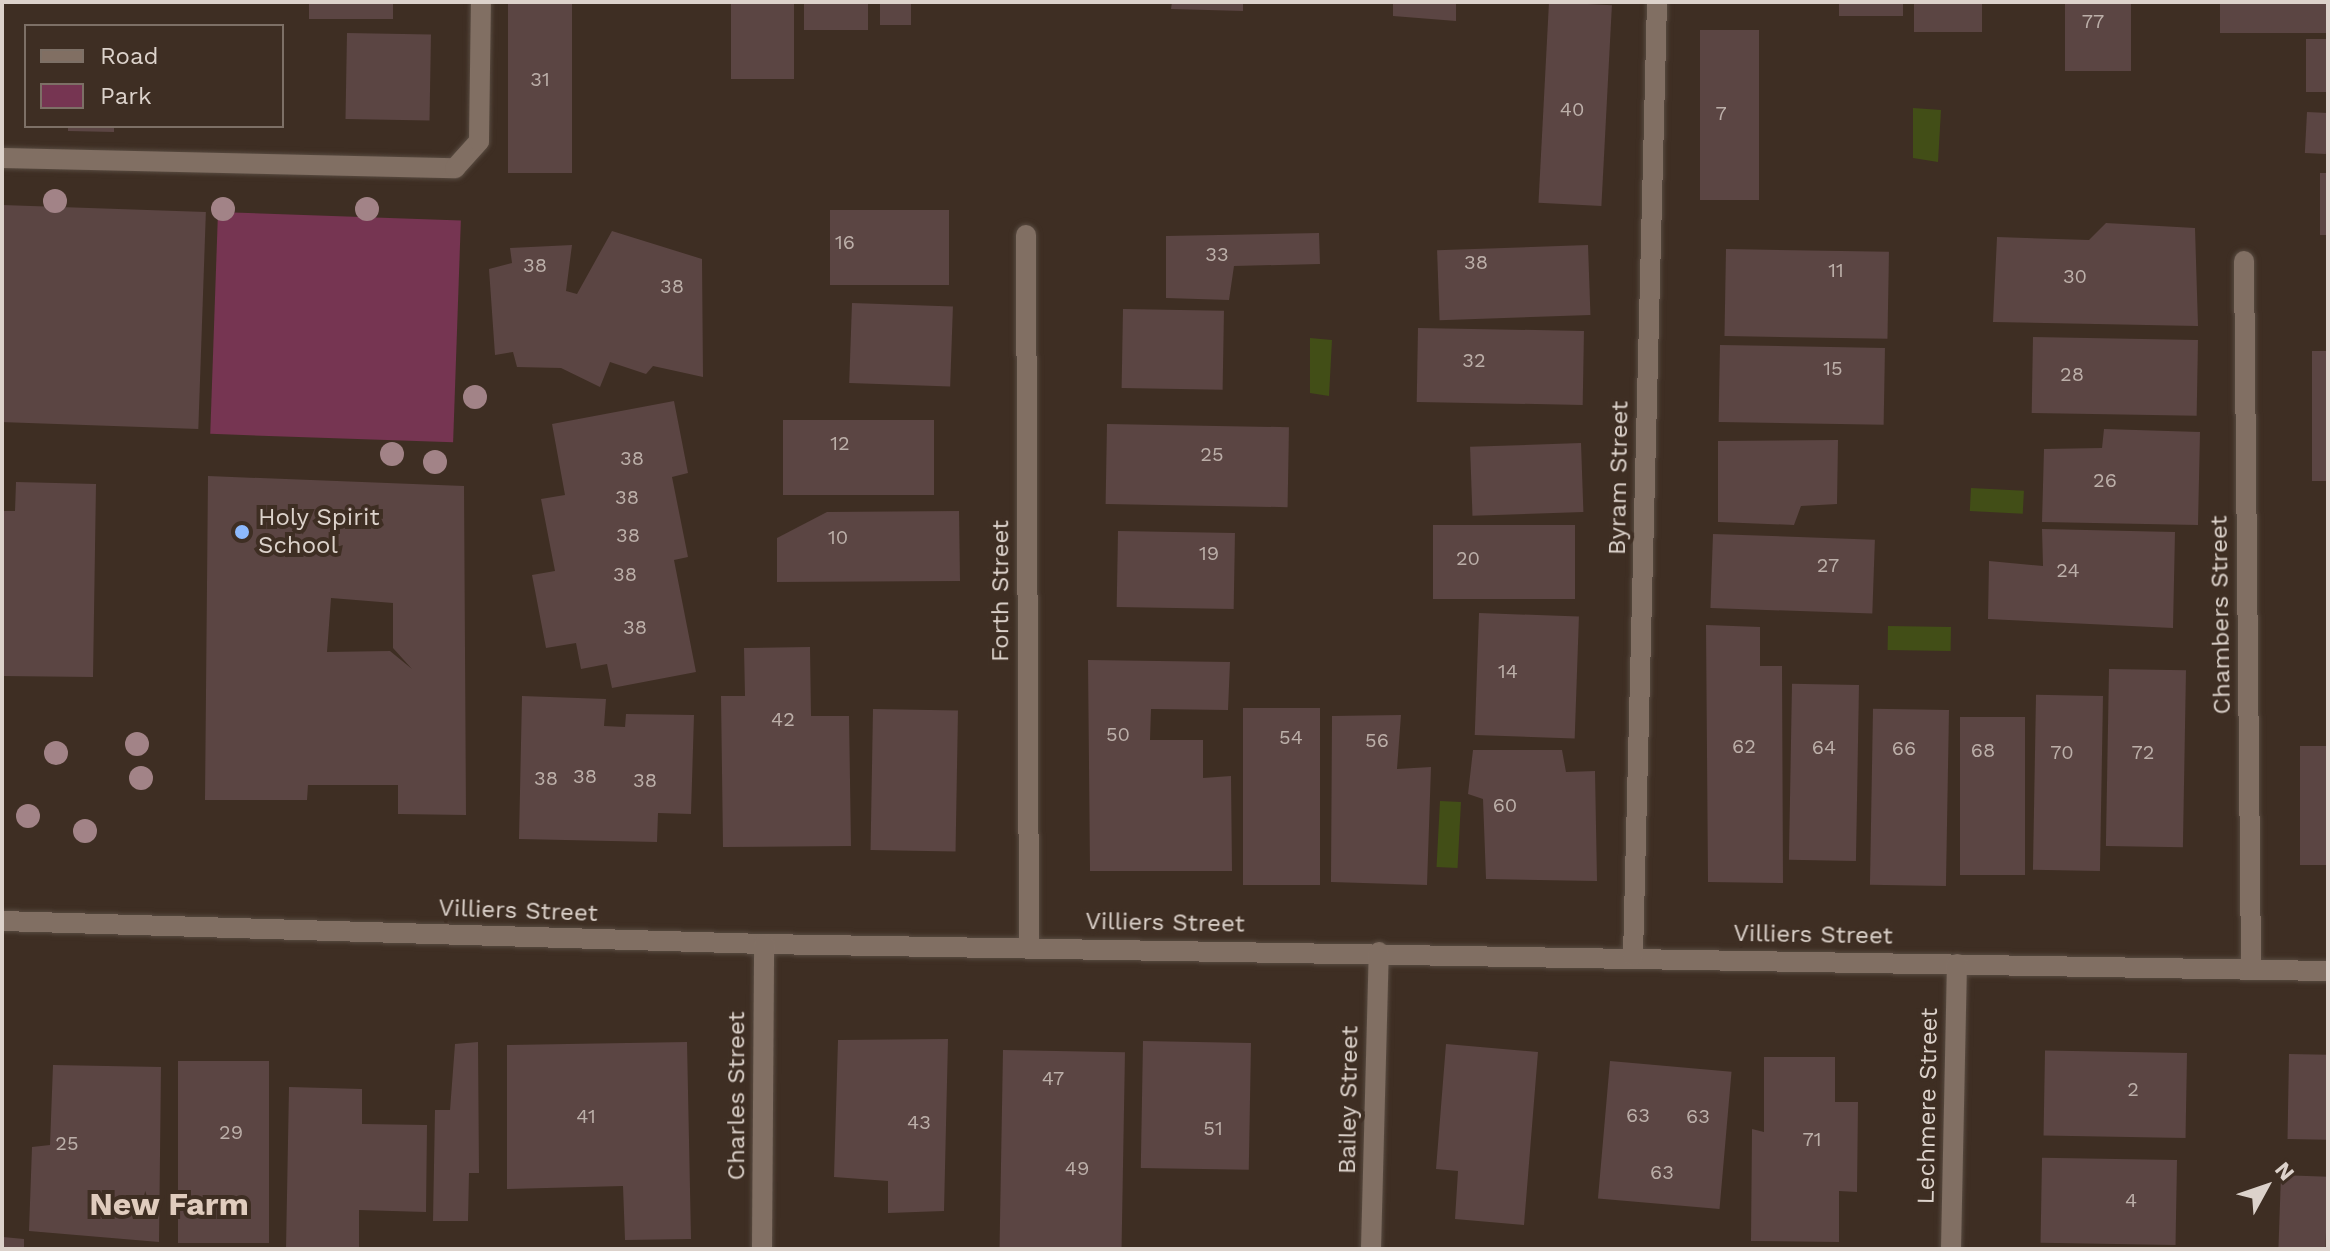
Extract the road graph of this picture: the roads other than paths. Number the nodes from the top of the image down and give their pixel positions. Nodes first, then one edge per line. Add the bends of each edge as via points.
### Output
1 (481, 2) edge
2 (1657, 2) edge
3 (2, 158) edge
4 (1026, 235) dead end
5 (2244, 261) dead end
6 (2, 921) edge
7 (764, 944) junction
8 (1029, 947) junction
9 (1379, 952) junction
10 (1633, 956) junction
11 (1957, 964) junction
12 (2251, 968) junction
13 (2328, 971) edge
14 (762, 1249) edge
15 (1371, 1249) edge
16 (1951, 1249) edge

1 - 3 street via 479,141 455,168
2 - 10 street, Byram Street
4 - 8 street, Forth Street
5 - 12 street, Chambers Street
6 - 7 street, Villiers Street
7 - 8 street, Villiers Street
7 - 14 street, Charles Street
8 - 9 street, Villiers Street
9 - 10 street, Villiers Street
9 - 15 street, Bailey Street
10 - 11 street, Villiers Street
11 - 12 street, Villiers Street
11 - 16 street, Lechmere Street
12 - 13 street, Villiers Street

